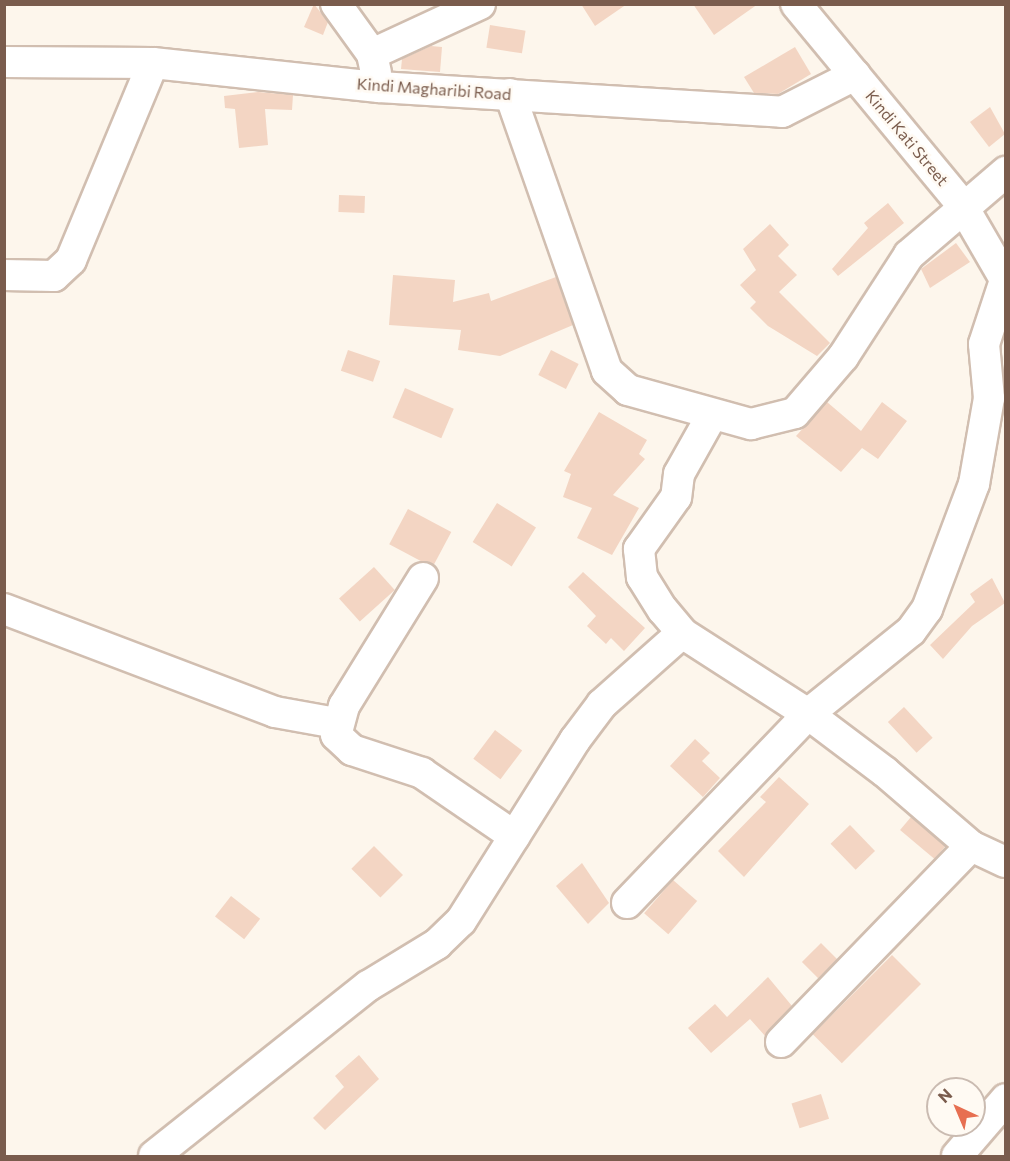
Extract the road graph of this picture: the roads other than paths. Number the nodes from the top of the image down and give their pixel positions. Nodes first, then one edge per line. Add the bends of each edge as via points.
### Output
1 (336, 4) edge
2 (480, 4) edge
3 (800, 6) edge
4 (372, 54) junction
5 (4, 62) edge
6 (153, 63) junction
7 (855, 75) junction
8 (379, 87) junction
9 (510, 94) junction
10 (1005, 172) edge
11 (962, 205) junction
12 (4, 276) edge
13 (1005, 280) edge
14 (711, 417) junction
15 (423, 578) dead end
16 (4, 609) edge
17 (682, 633) junction
18 (808, 714) junction
19 (336, 723) junction
20 (514, 836) junction
21 (971, 846) junction
22 (1005, 862) edge
23 (627, 903) dead end
24 (781, 1042) dead end
25 (1005, 1099) edge
26 (154, 1156) edge
27 (957, 1156) edge

1 - 4 street
2 - 4 street
3 - 7 street, Kindi Kati Street
4 - 8 street
5 - 6 street, Kindi Magharibi Road
6 - 8 street, Kindi Magharibi Road
6 - 12 street via 71,260 54,276
7 - 9 street, Kindi Magharibi Road via 782,112
7 - 11 street, Kindi Kati Street
8 - 9 street, Kindi Magharibi Road
9 - 14 street via 607,371 628,390
10 - 11 street
11 - 13 street, Kindi Kati Street
11 - 14 street via 909,255 843,357 795,413 751,424
13 - 18 street via 984,344 989,398 974,484 943,578 911,631
14 - 17 street via 679,474 676,497 639,549 642,577
15 - 19 street
16 - 19 street via 275,712
17 - 18 street
17 - 20 street via 602,704
18 - 21 street
18 - 23 street
19 - 20 street via 344,745 422,773
20 - 26 street via 461,921 437,944 368,986
21 - 22 street
21 - 24 street
25 - 27 street

